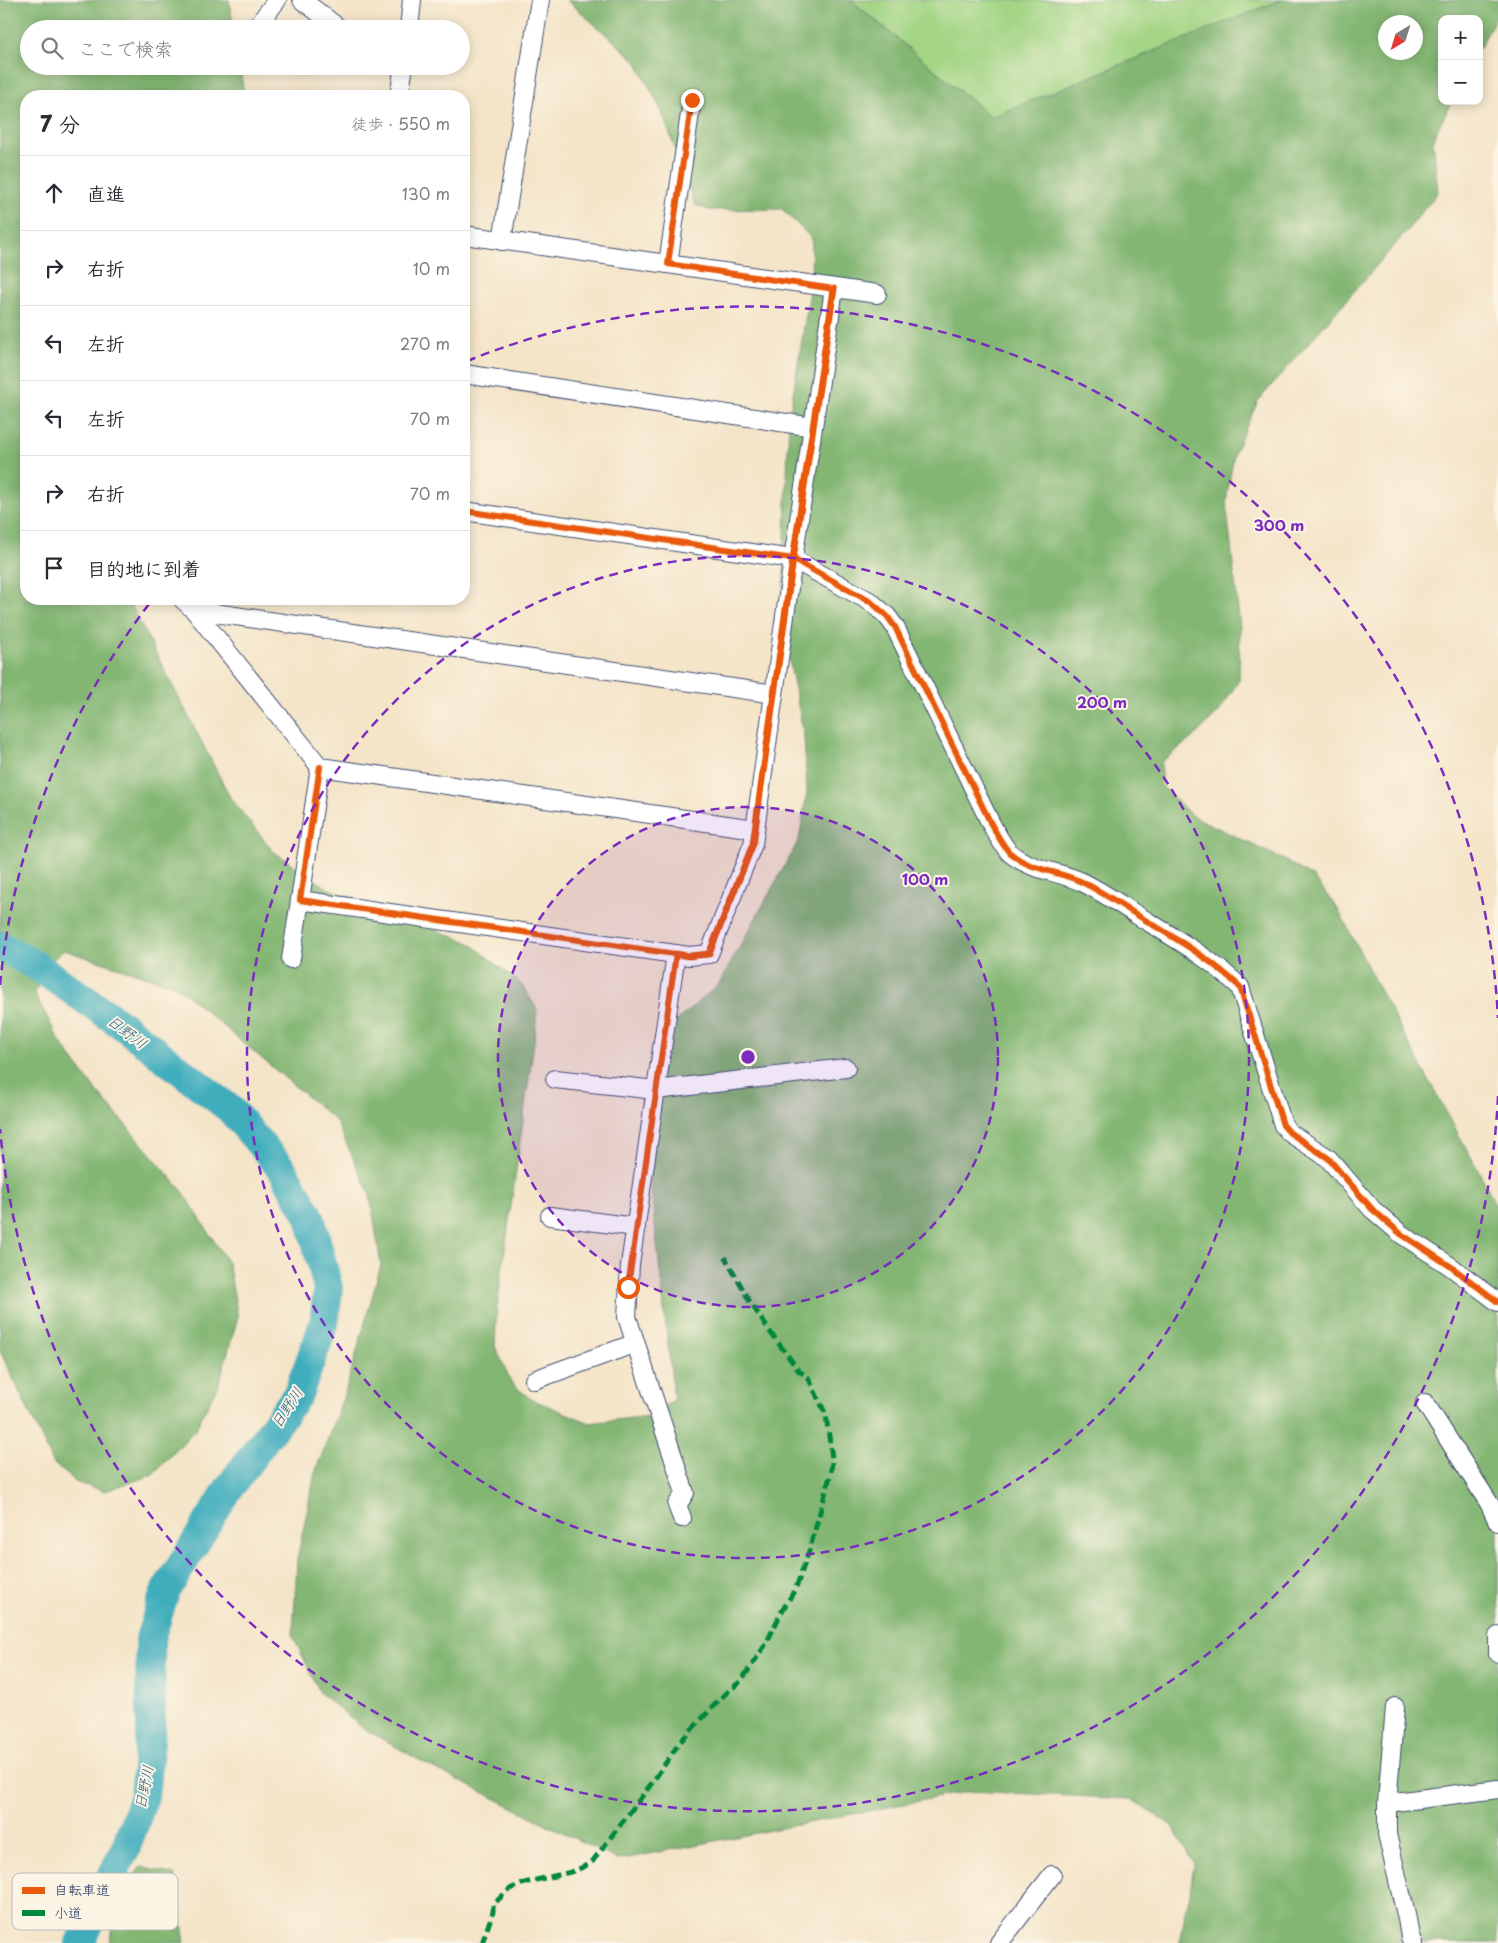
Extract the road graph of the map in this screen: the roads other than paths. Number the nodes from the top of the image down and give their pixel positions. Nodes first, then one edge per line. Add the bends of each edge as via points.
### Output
1 (277, 0) edge
2 (302, 0) edge
3 (412, 0) edge
4 (540, 0) edge
5 (262, 20) edge
6 (328, 20) edge
7 (410, 20) edge
8 (398, 75) edge
9 (399, 90) edge
10 (692, 100) dead end
11 (470, 236) edge
12 (502, 241) junction
13 (668, 264) junction
14 (834, 289) junction
15 (877, 294) dead end
16 (470, 375) edge
17 (813, 427) junction
18 (470, 512) edge
19 (793, 559) junction
20 (189, 605) edge
21 (195, 605) edge
22 (774, 694) junction
23 (320, 767) junction
24 (755, 829) junction
25 (300, 900) junction
26 (676, 954) junction
27 (291, 959) dead end
28 (846, 1068) dead end
29 (556, 1079) dead end
30 (656, 1090) junction
31 (550, 1216) dead end
32 (636, 1226) junction
33 (1498, 1302) edge
34 (636, 1343) junction
35 (534, 1380) dead end
36 (1425, 1403) dead end
37 (682, 1518) dead end
38 (1498, 1522) edge
39 (1498, 1636) edge
40 (1498, 1653) edge
41 (1395, 1707) dead end
42 (1498, 1789) edge
43 (1386, 1803) junction
44 (1052, 1875) dead end
45 (998, 1943) edge
46 (1413, 1943) edge

1 - 5 street
2 - 6 street
3 - 7 street
4 - 12 street
8 - 9 street
10 - 13 street
11 - 12 street
12 - 13 street
13 - 14 street
14 - 15 street
14 - 17 street
16 - 17 street
17 - 19 street
18 - 19 street
19 - 22 street
19 - 33 street via 871,602 888,616 991,824 1009,852 1033,867 1084,882 1228,975 1240,988 1282,1125 1328,1158 1372,1209 1401,1234
20 - 23 street
21 - 22 street
22 - 24 street
23 - 24 street
23 - 25 street
24 - 26 street via 753,844 709,954
25 - 26 street
25 - 27 street
26 - 30 street
28 - 30 street
29 - 30 street
30 - 32 street
31 - 32 street
32 - 34 street via 627,1317
34 - 35 street
34 - 37 street via 685,1493 678,1505
36 - 38 street
39 - 40 street
41 - 43 street
42 - 43 street
43 - 46 street via 1387,1834
44 - 45 street

